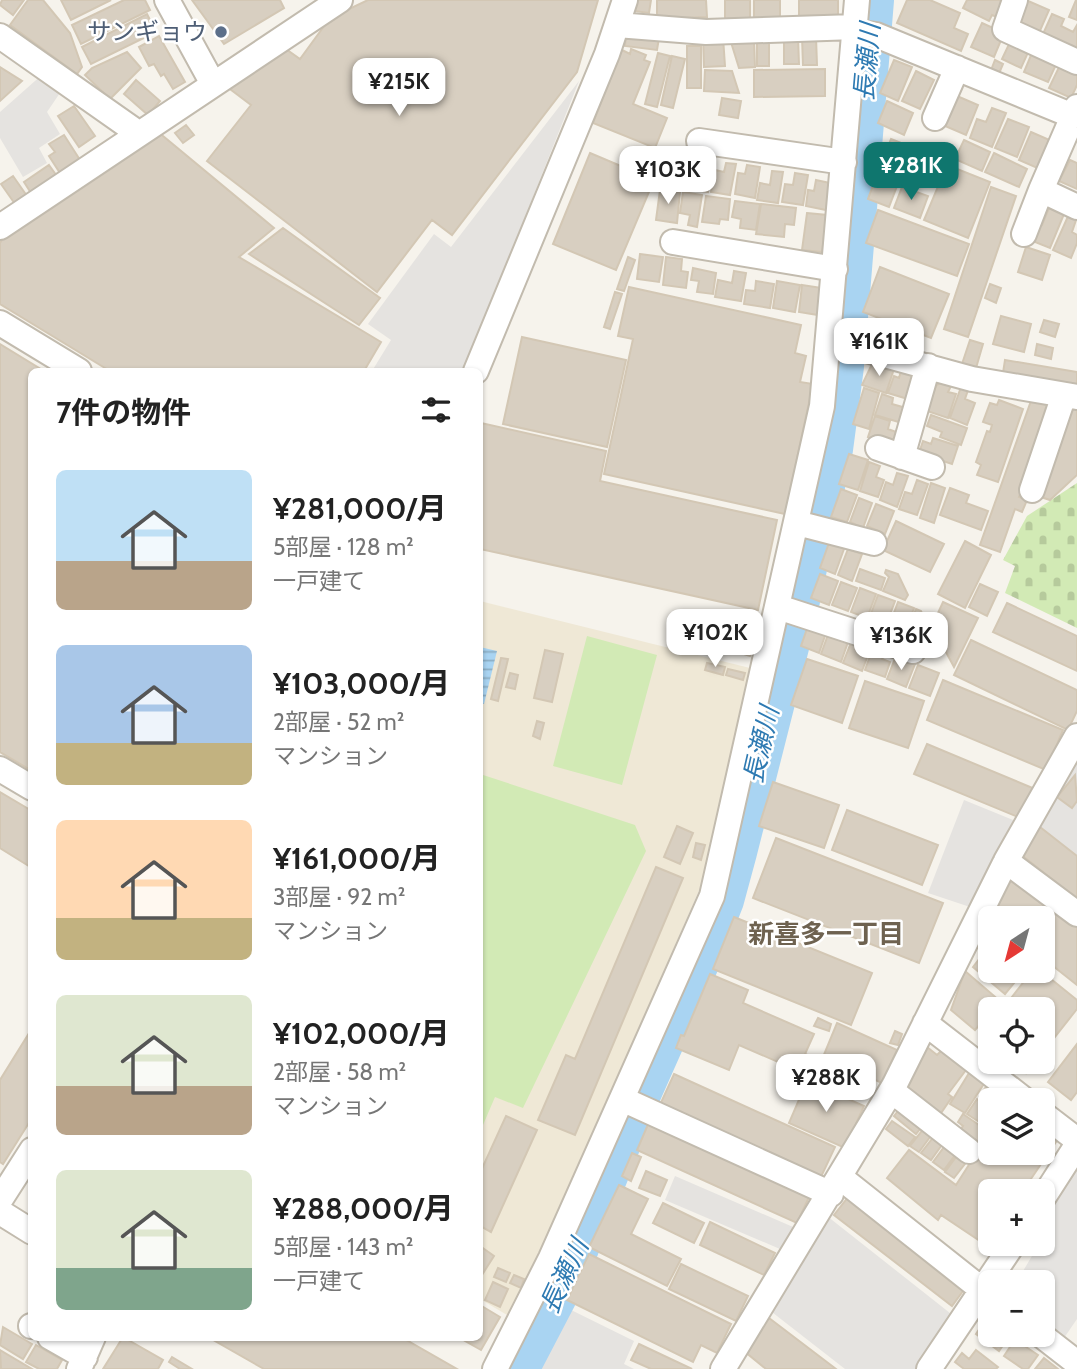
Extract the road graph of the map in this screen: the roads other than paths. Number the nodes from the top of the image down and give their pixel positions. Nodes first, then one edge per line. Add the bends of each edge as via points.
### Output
1 (167, 0) edge
2 (340, 0) edge
3 (625, 0) edge
4 (857, 0) edge
5 (1015, 0) edge
6 (617, 25) junction
7 (864, 32) junction
8 (0, 36) edge
9 (1077, 62) edge
10 (957, 68) junction
11 (213, 83) junction
12 (1075, 111) edge
13 (935, 118) dead end
14 (138, 133) junction
15 (699, 141) dead end
16 (844, 162) junction
17 (1041, 190) junction
18 (1077, 207) edge
19 (0, 227) edge
20 (1024, 234) dead end
21 (673, 242) dead end
22 (835, 269) junction
23 (0, 323) edge
24 (842, 348) junction
25 (928, 366) junction
26 (74, 368) edge
27 (477, 368) edge
28 (1070, 396) edge
29 (878, 448) dead end
30 (902, 457) junction
31 (932, 467) dead end
32 (1032, 490) dead end
33 (811, 526) junction
34 (874, 543) dead end
35 (792, 611) junction
36 (913, 651) dead end
37 (1077, 736) edge
38 (0, 769) edge
39 (28, 786) edge
40 (1006, 861) junction
41 (1077, 914) edge
42 (925, 1023) junction
43 (1009, 1088) edge
44 (892, 1091) junction
45 (622, 1099) junction
46 (1055, 1123) edge
47 (1077, 1140) edge
48 (1077, 1145) edge
49 (969, 1151) dead end
50 (28, 1156) edge
51 (1055, 1179) edge
52 (836, 1186) junction
53 (0, 1200) edge
54 (0, 1212) edge
55 (28, 1230) edge
56 (978, 1287) edge
57 (978, 1305) edge
58 (58, 1341) edge
59 (1055, 1346) edge
60 (86, 1354) edge
61 (1077, 1363) edge
62 (732, 1366) edge
63 (495, 1369) edge
64 (929, 1369) edge

1 - 11 street
2 - 11 street
3 - 6 street
4 - 7 street
5 - 9 street via 1006,29
6 - 7 street via 706,32
6 - 27 street
7 - 10 street
7 - 16 street
8 - 14 street
10 - 12 street
10 - 13 street
11 - 14 street
12 - 17 street
14 - 19 street
15 - 16 street
16 - 22 street
17 - 18 street
17 - 20 street
21 - 22 street
22 - 24 street
23 - 26 street
24 - 25 street
24 - 33 street via 821,406
25 - 28 street via 972,379
25 - 30 street
28 - 32 street
29 - 30 street
30 - 31 street
33 - 34 street
33 - 35 street
35 - 36 street
35 - 45 street via 712,896
37 - 40 street
38 - 39 street
40 - 41 street
40 - 42 street
42 - 43 street
42 - 44 street
44 - 49 street
44 - 52 street
45 - 52 street
45 - 63 street
46 - 47 street
48 - 51 street
50 - 53 street
52 - 56 street
52 - 62 street
54 - 55 street
57 - 64 street
58 - 60 street
59 - 61 street

